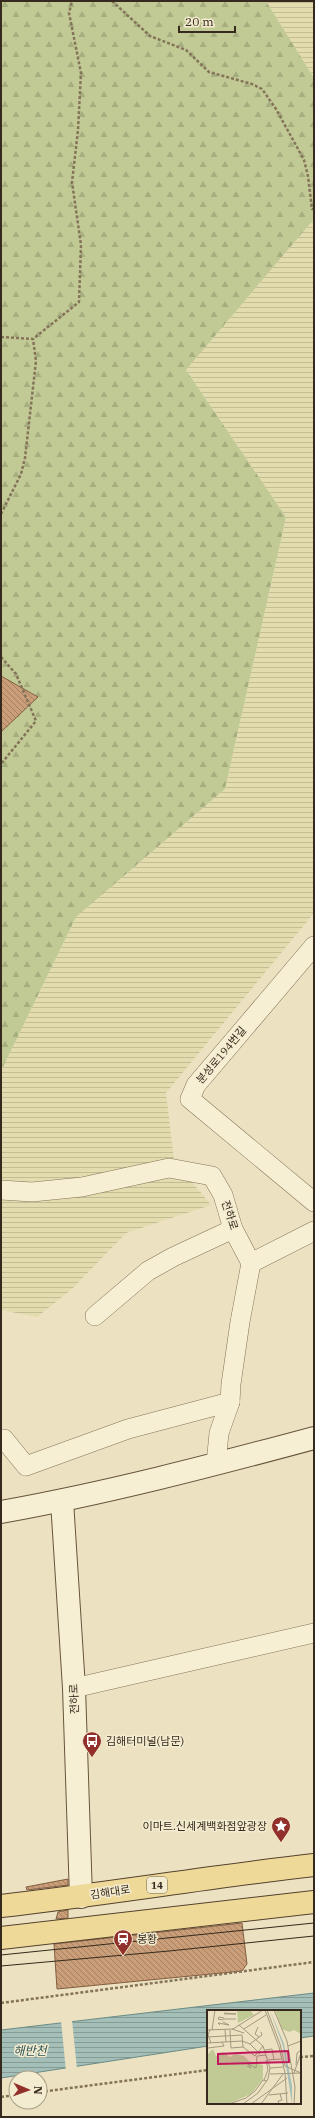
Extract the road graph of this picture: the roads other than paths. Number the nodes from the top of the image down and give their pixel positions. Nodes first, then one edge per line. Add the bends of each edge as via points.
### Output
1 (314, 946) edge
2 (1, 1190) edge
3 (314, 1202) edge
4 (233, 1229) junction
5 (314, 1231) edge
6 (251, 1263) junction
7 (95, 1316) dead end
8 (230, 1402) junction
9 (314, 1438) edge
10 (1, 1439) edge
11 (216, 1464) junction
12 (62, 1501) junction
13 (1, 1512) edge
14 (314, 1633) edge
15 (74, 1688) junction
16 (314, 1865) edge
17 (81, 1897) junction
18 (314, 1902) edge
19 (1, 1906) edge
20 (1, 1938) edge

1 - 3 street, 분성로194번길 via 196,1085 190,1099
2 - 4 street, 전하로 via 32,1192 82,1187 170,1168 212,1176 223,1195
4 - 6 street, 전하로
4 - 7 street via 173,1256 148,1271
5 - 6 street
6 - 8 street via 240,1322
8 - 10 street via 128,1429 26,1466 4,1439
8 - 11 street via 219,1433
9 - 11 street
11 - 12 street
12 - 13 street
12 - 15 street, 전하로
14 - 15 street
15 - 17 street, 전하로
16 - 17 main road, 김해대로 / 14 via 221,1875
17 - 19 main road, 김해대로 / 14
18 - 20 main road

